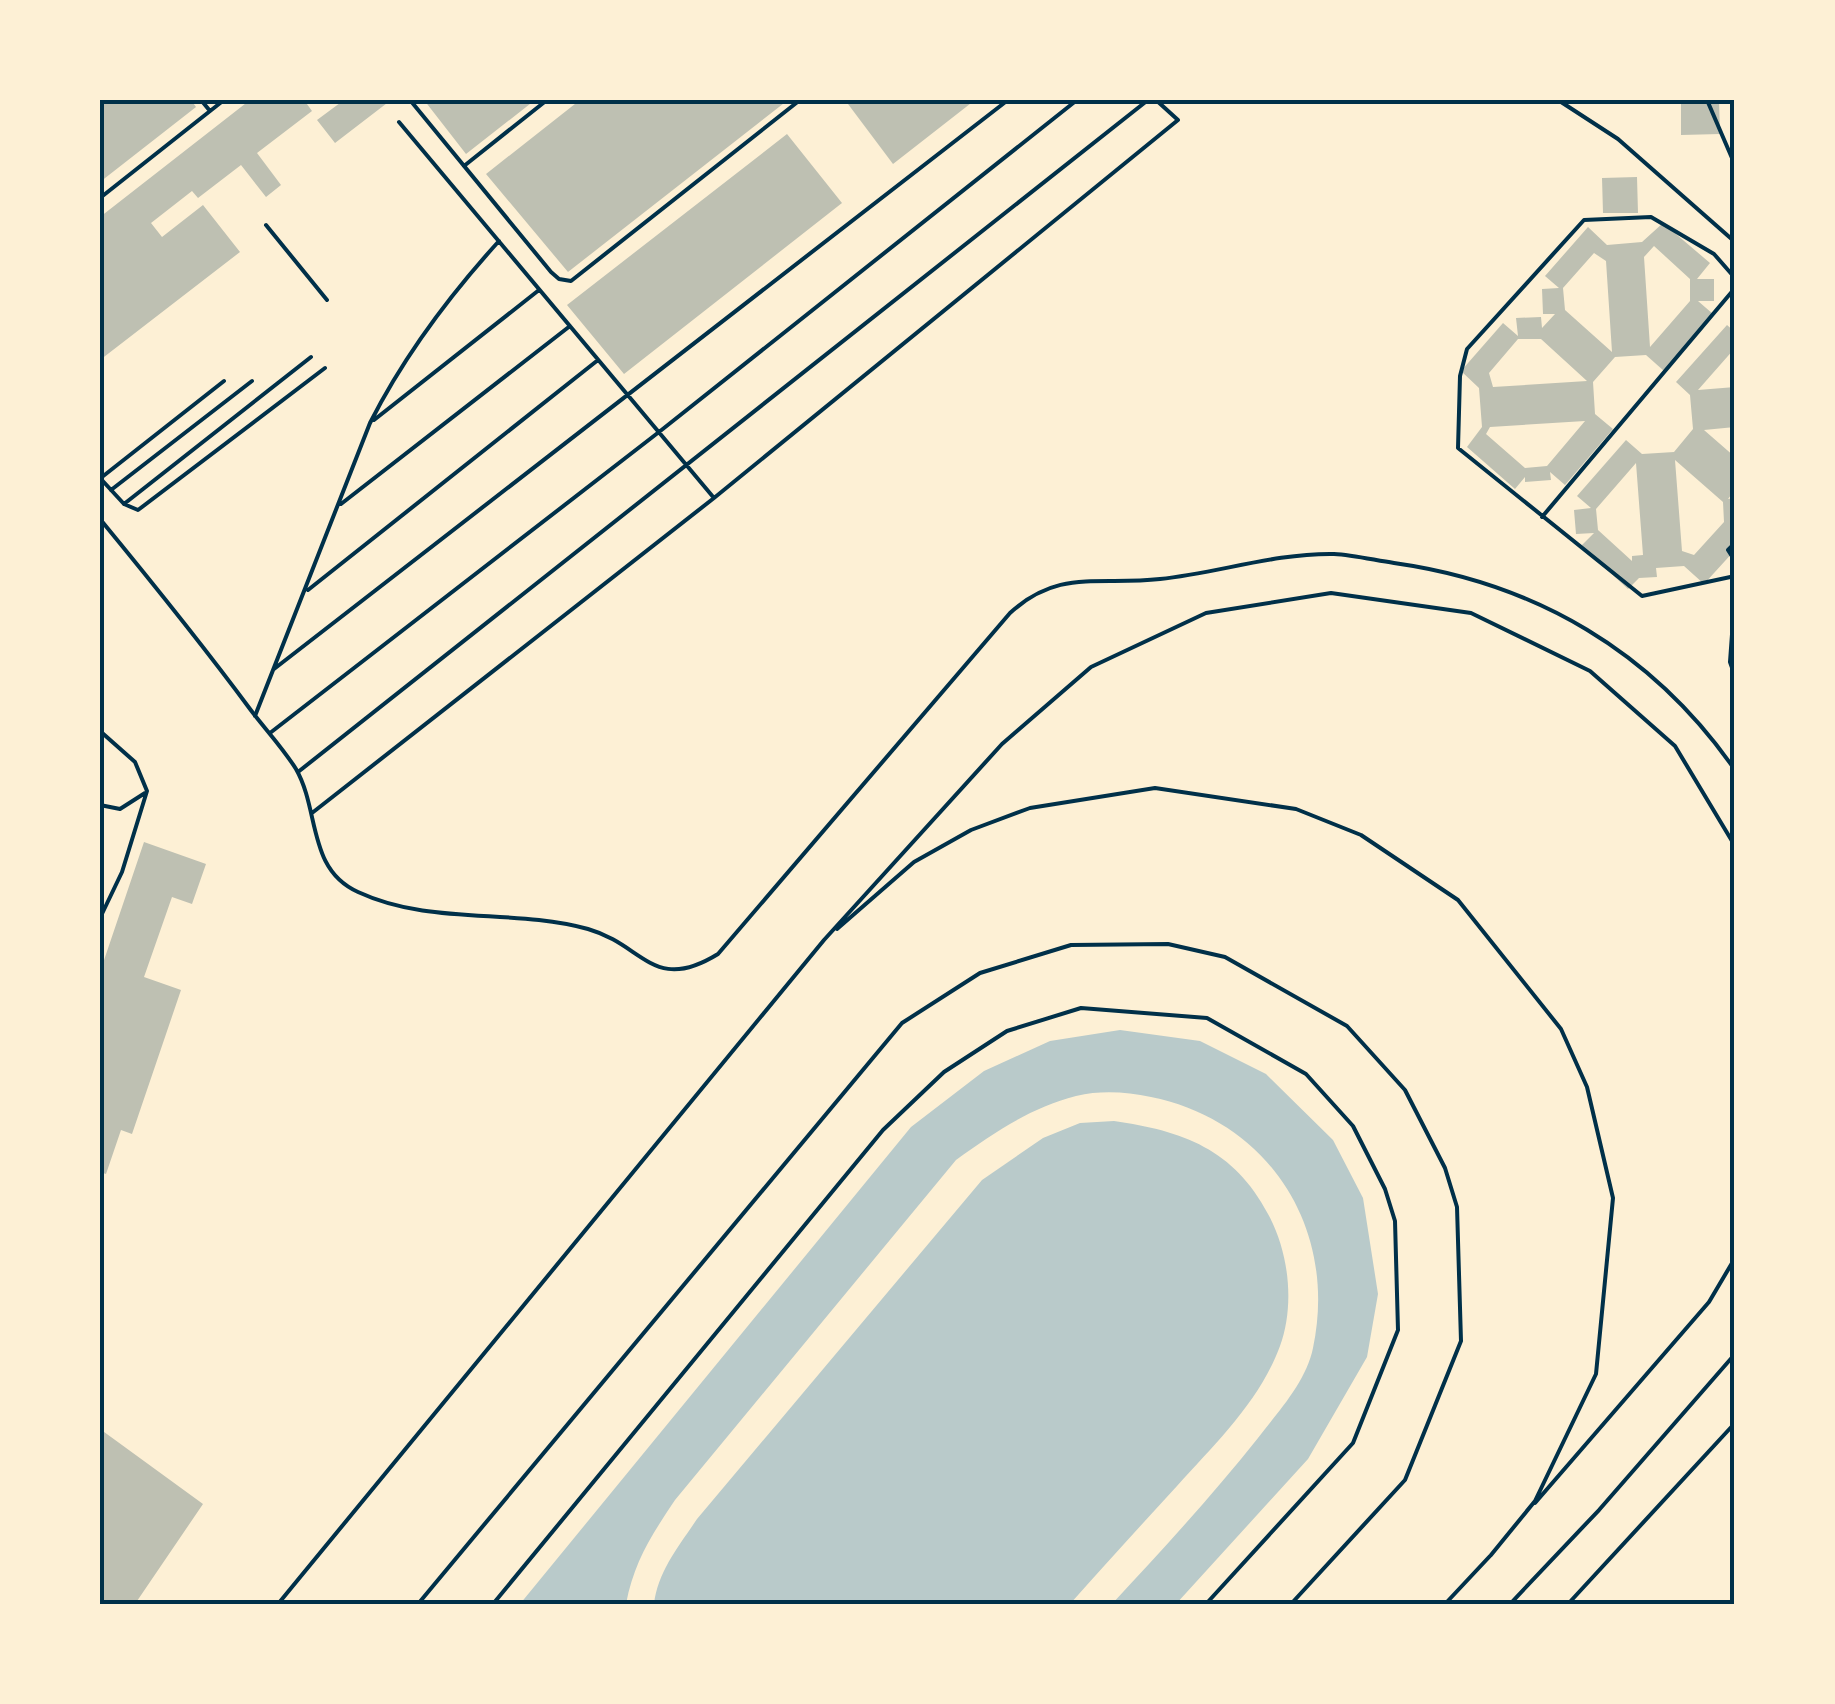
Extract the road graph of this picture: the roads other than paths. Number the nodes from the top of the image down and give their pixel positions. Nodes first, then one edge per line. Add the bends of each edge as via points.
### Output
1 (201, 100) edge
2 (224, 100) edge
3 (410, 100) edge
4 (547, 100) edge
5 (800, 100) edge
6 (1008, 100) edge
7 (1077, 100) edge
8 (1148, 100) edge
9 (1156, 100) edge
10 (1558, 100) edge
11 (1708, 100) edge
12 (210, 111) junction
13 (399, 122) dead end
14 (464, 166) junction
15 (1735, 166) edge
16 (100, 198) edge
17 (266, 226) dead end
18 (499, 242) junction
19 (1735, 242) edge
20 (1735, 278) edge
21 (1735, 288) edge
22 (540, 290) junction
23 (328, 300) dead end
24 (570, 326) junction
25 (310, 357) dead end
26 (598, 360) junction
27 (325, 368) dead end
28 (224, 381) dead end
29 (252, 381) dead end
30 (627, 394) junction
31 (370, 423) junction
32 (659, 432) junction
33 (684, 463) junction
34 (100, 478) edge
35 (111, 490) junction
36 (714, 498) junction
37 (124, 504) junction
38 (340, 505) junction
39 (1542, 517) junction
40 (100, 519) edge
41 (1735, 542) edge
42 (1735, 562) edge
43 (1735, 576) edge
44 (1735, 592) edge
45 (304, 593) junction
46 (274, 670) junction
47 (1735, 676) edge
48 (255, 716) junction
49 (100, 731) edge
50 (270, 734) junction
51 (1735, 770) edge
52 (298, 772) junction
53 (147, 791) junction
54 (100, 804) edge
55 (310, 814) junction
56 (100, 918) edge
57 (1735, 1354) edge
58 (1735, 1423) edge
59 (493, 1604) edge
60 (1206, 1604) edge
61 (1510, 1604) edge
62 (1568, 1604) edge

1 - 12 lane
2 - 12 lane
3 - 14 lane
4 - 14 lane
5 - 14 lane via 571,280 551,272
6 - 30 lane
7 - 32 lane
8 - 33 lane
9 - 36 lane via 1178,120
10 - 19 lane via 1618,139
11 - 15 lane
12 - 16 lane
13 - 18 lane
17 - 23 lane
18 - 22 lane
18 - 31 lane via 452,293
20 - 39 lane via 1714,254 1651,217 1584,220 1466,349 1458,448
21 - 39 lane
22 - 24 lane
22 - 31 lane
24 - 26 lane
24 - 38 lane
25 - 37 lane
26 - 30 lane
26 - 45 lane
27 - 37 lane via 152,503 138,510
28 - 34 lane
29 - 35 lane
30 - 32 lane
30 - 46 lane
31 - 38 lane
32 - 33 lane
32 - 50 lane
33 - 36 lane
33 - 52 lane
34 - 35 lane
35 - 37 lane
36 - 55 lane
38 - 45 lane
39 - 43 lane via 1642,596
40 - 48 lane
41 - 42 lane via 1728,550
44 - 47 lane
45 - 46 lane
46 - 48 lane
48 - 50 lane
49 - 53 lane via 135,762
50 - 52 lane
51 - 55 lane via 1655,676 1588,629 1512,590 1440,569 1335,554 1158,580 1059,584 1027,597 718,954 690,968 651,965 610,938 578,927 433,913 361,894 339,882 322,859
52 - 55 lane
53 - 54 lane via 120,809
53 - 56 lane
57 - 61 lane
58 - 62 lane
59 - 60 lane via 883,1130 944,1072 1007,1031 1082,1008 1206,1018 1306,1074 1352,1126 1395,1221 1398,1330 1353,1443

